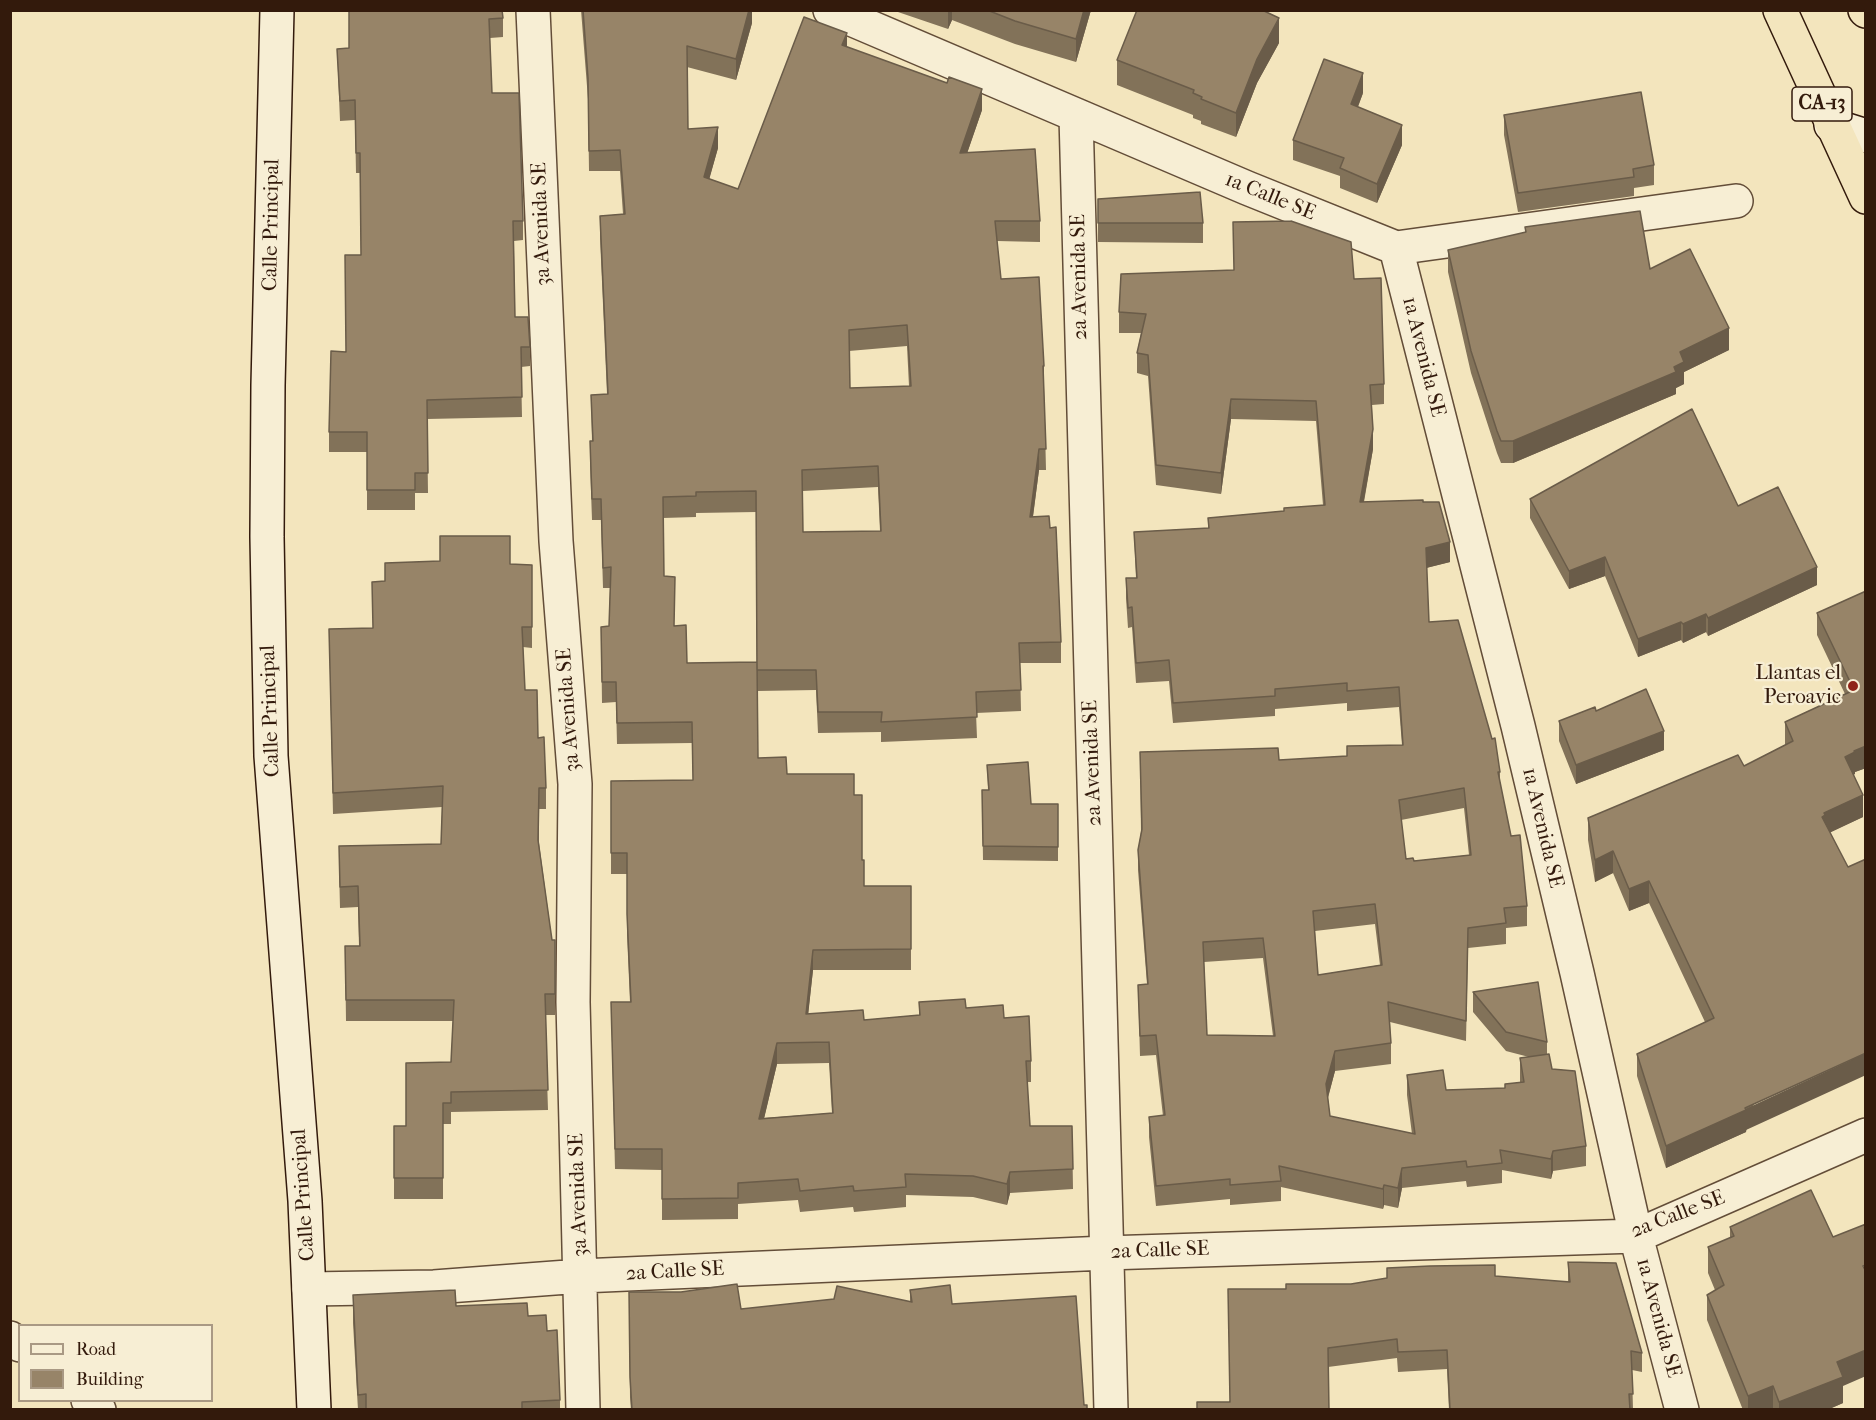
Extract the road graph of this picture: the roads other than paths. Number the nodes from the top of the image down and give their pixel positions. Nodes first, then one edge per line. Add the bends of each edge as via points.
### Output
1 (277, 10) edge
2 (533, 10) edge
3 (830, 10) edge
4 (1780, 10) edge
5 (1076, 116) junction
6 (1831, 125) junction
7 (1866, 136) edge
8 (1866, 197) edge
9 (1736, 201) dead end
10 (1396, 248) junction
11 (1866, 1135) edge
12 (1636, 1236) junction
13 (1107, 1253) junction
14 (581, 1276) junction
15 (309, 1289) junction
16 (314, 1410) edge
17 (583, 1410) edge
18 (1111, 1410) edge
19 (1682, 1410) edge

1 - 15 street, Calle Principal via 268,385 271,745
2 - 14 street, 3a Avenida SE via 556,541 575,784 573,1002
3 - 5 street, 1a Calle SE
4 - 6 highway, CA-13
5 - 10 street, 1a Calle SE
5 - 13 street, 2a Avenida SE
6 - 7 street
6 - 8 highway, CA-13
9 - 10 street, 1a Calle SE
10 - 12 street, 1a Avenida SE via 1518,726
11 - 12 street, 2a Calle SE
12 - 13 street, 2a Calle SE
12 - 19 street, 1a Avenida SE
13 - 14 street, 2a Calle SE
13 - 18 street, 2a Avenida SE
14 - 15 street, 2a Calle SE via 434,1287
14 - 17 street, 3a Avenida SE
15 - 16 street, Calle Principal

